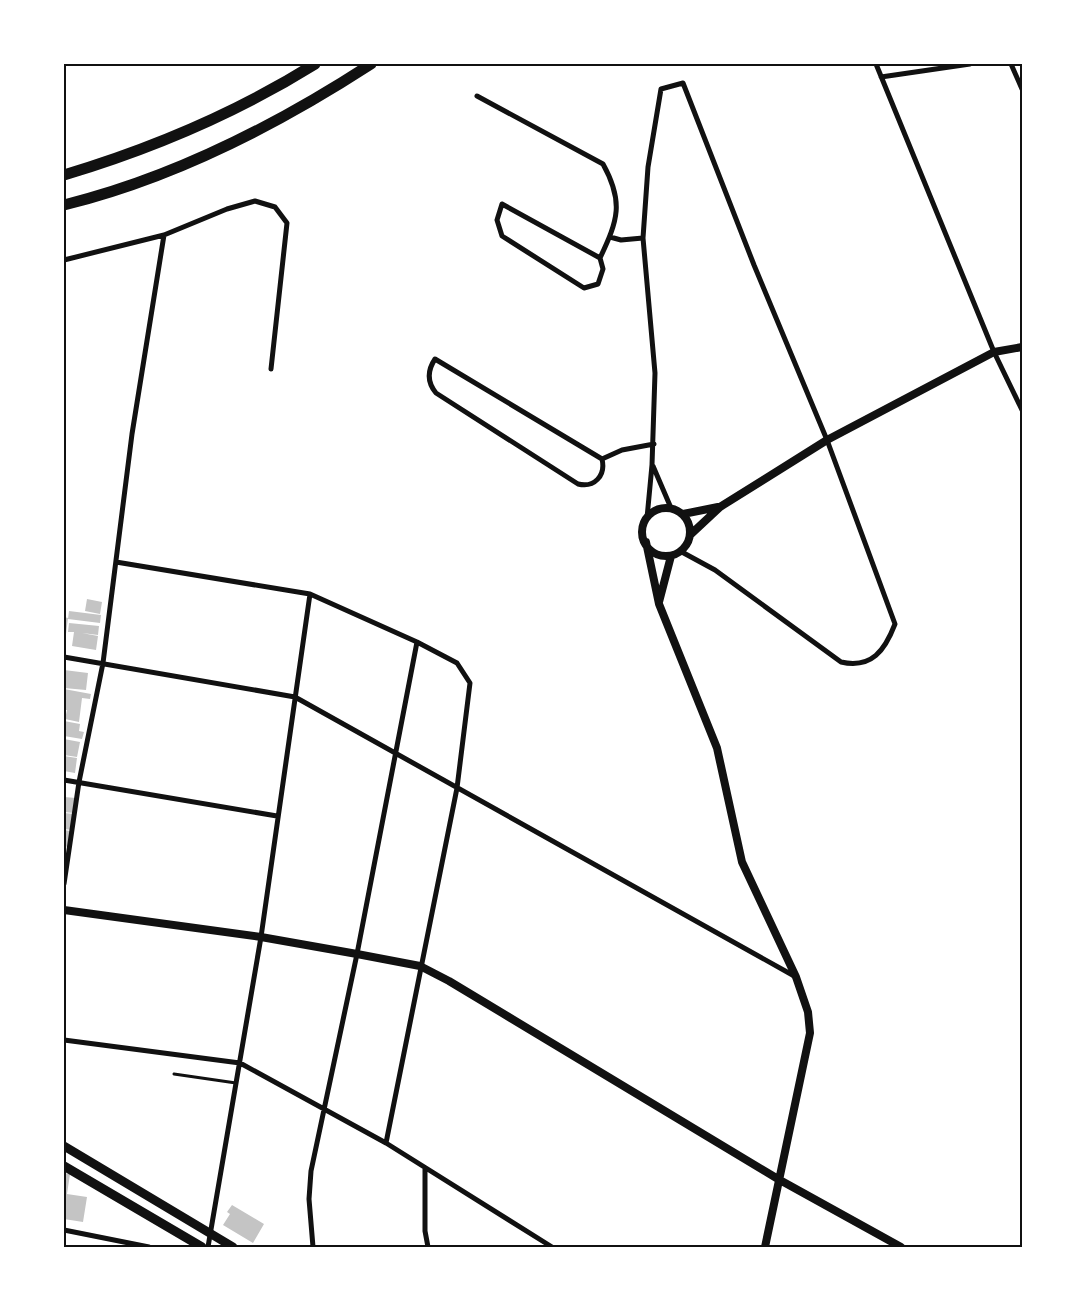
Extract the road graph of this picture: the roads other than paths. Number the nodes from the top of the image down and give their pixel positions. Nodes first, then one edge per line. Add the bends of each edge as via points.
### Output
1 (315, 64) edge
2 (371, 64) edge
3 (876, 64) edge
4 (970, 64) edge
5 (1011, 64) edge
6 (881, 77) junction
7 (1022, 89) edge
8 (477, 96) dead end
9 (64, 175) edge
10 (64, 205) edge
11 (164, 235) junction
12 (610, 237) junction
13 (643, 238) junction
14 (600, 258) junction
15 (64, 260) edge
16 (1022, 347) edge
17 (994, 352) junction
18 (271, 369) dead end
19 (1022, 410) edge
20 (827, 440) junction
21 (654, 444) junction
22 (602, 459) junction
23 (652, 465) junction
24 (720, 507) junction
25 (671, 508) junction
26 (682, 514) junction
27 (647, 518) junction
28 (690, 535) junction
29 (646, 542) junction
30 (680, 551) junction
31 (671, 556) junction
32 (116, 562) junction
33 (310, 594) junction
34 (659, 604) junction
35 (417, 642) junction
36 (64, 657) edge
37 (103, 664) junction
38 (295, 697) junction
39 (396, 752) junction
40 (64, 780) edge
41 (79, 782) junction
42 (457, 788) junction
43 (277, 816) junction
44 (64, 884) edge
45 (64, 910) edge
46 (261, 937) junction
47 (357, 954) junction
48 (420, 966) junction
49 (796, 977) junction
50 (64, 1040) edge
51 (240, 1063) junction
52 (174, 1074) dead end
53 (237, 1084) junction
54 (324, 1110) junction
55 (386, 1143) junction
56 (64, 1146) edge
57 (64, 1166) edge
58 (425, 1168) junction
59 (778, 1179) junction
60 (64, 1230) edge
61 (210, 1235) junction
62 (541, 1241) junction
63 (149, 1247) edge
64 (202, 1247) edge
65 (208, 1247) edge
66 (233, 1247) edge
67 (313, 1247) edge
68 (428, 1247) edge
69 (544, 1247) edge
70 (552, 1247) edge
71 (765, 1247) edge
72 (900, 1247) edge

1 - 9 highway via 185,131
2 - 10 highway via 301,108 230,144 153,177
3 - 6 street
4 - 6 street
5 - 7 street
6 - 17 street
8 - 12 street via 603,164 614,183 618,204
11 - 15 street
11 - 18 street via 255,201 275,207 287,223
11 - 32 street via 132,434
12 - 13 street via 632,241
12 - 14 street
13 - 20 street via 648,167 661,89 683,83
13 - 21 street via 655,372
14 - 14 street via 534,222 502,204 497,220 502,236 584,288 598,284 603,269
16 - 17 street
17 - 19 street
17 - 20 street
20 - 24 street
20 - 30 street via 895,624 887,645 875,656 856,665 841,662 715,570
21 - 22 street via 622,450
21 - 23 street
22 - 22 street via 435,359 431,365 429,380 436,393 578,484 596,482 603,472
23 - 25 street
23 - 27 street
24 - 26 street
24 - 28 street
25 - 26 street
25 - 27 street via 661,508
26 - 28 street
27 - 29 street
28 - 30 street
29 - 31 street via 657,555
29 - 34 street
30 - 31 street
31 - 34 street
32 - 33 street
32 - 37 street
33 - 35 street
33 - 38 street
34 - 49 street via 717,748 742,862
35 - 39 street
35 - 42 street via 457,663 470,683
36 - 37 street
37 - 38 street
37 - 41 street
38 - 39 street
38 - 43 street
39 - 42 street
39 - 47 street
40 - 41 street
41 - 43 street
41 - 44 street
42 - 48 street
42 - 49 street
43 - 46 street
45 - 46 street
46 - 47 street
46 - 51 street
47 - 48 street
47 - 54 street
48 - 55 street
48 - 59 street
49 - 59 street via 808,1012 810,1033
50 - 51 street
51 - 53 street
51 - 54 street
52 - 53 lane
53 - 61 street
54 - 55 street
54 - 67 street via 311,1171 309,1199
55 - 58 street
56 - 61 main road
57 - 64 main road
58 - 62 street
58 - 68 street
59 - 71 street
59 - 72 street
60 - 63 street
61 - 65 street
61 - 66 main road
62 - 69 street
62 - 70 street

